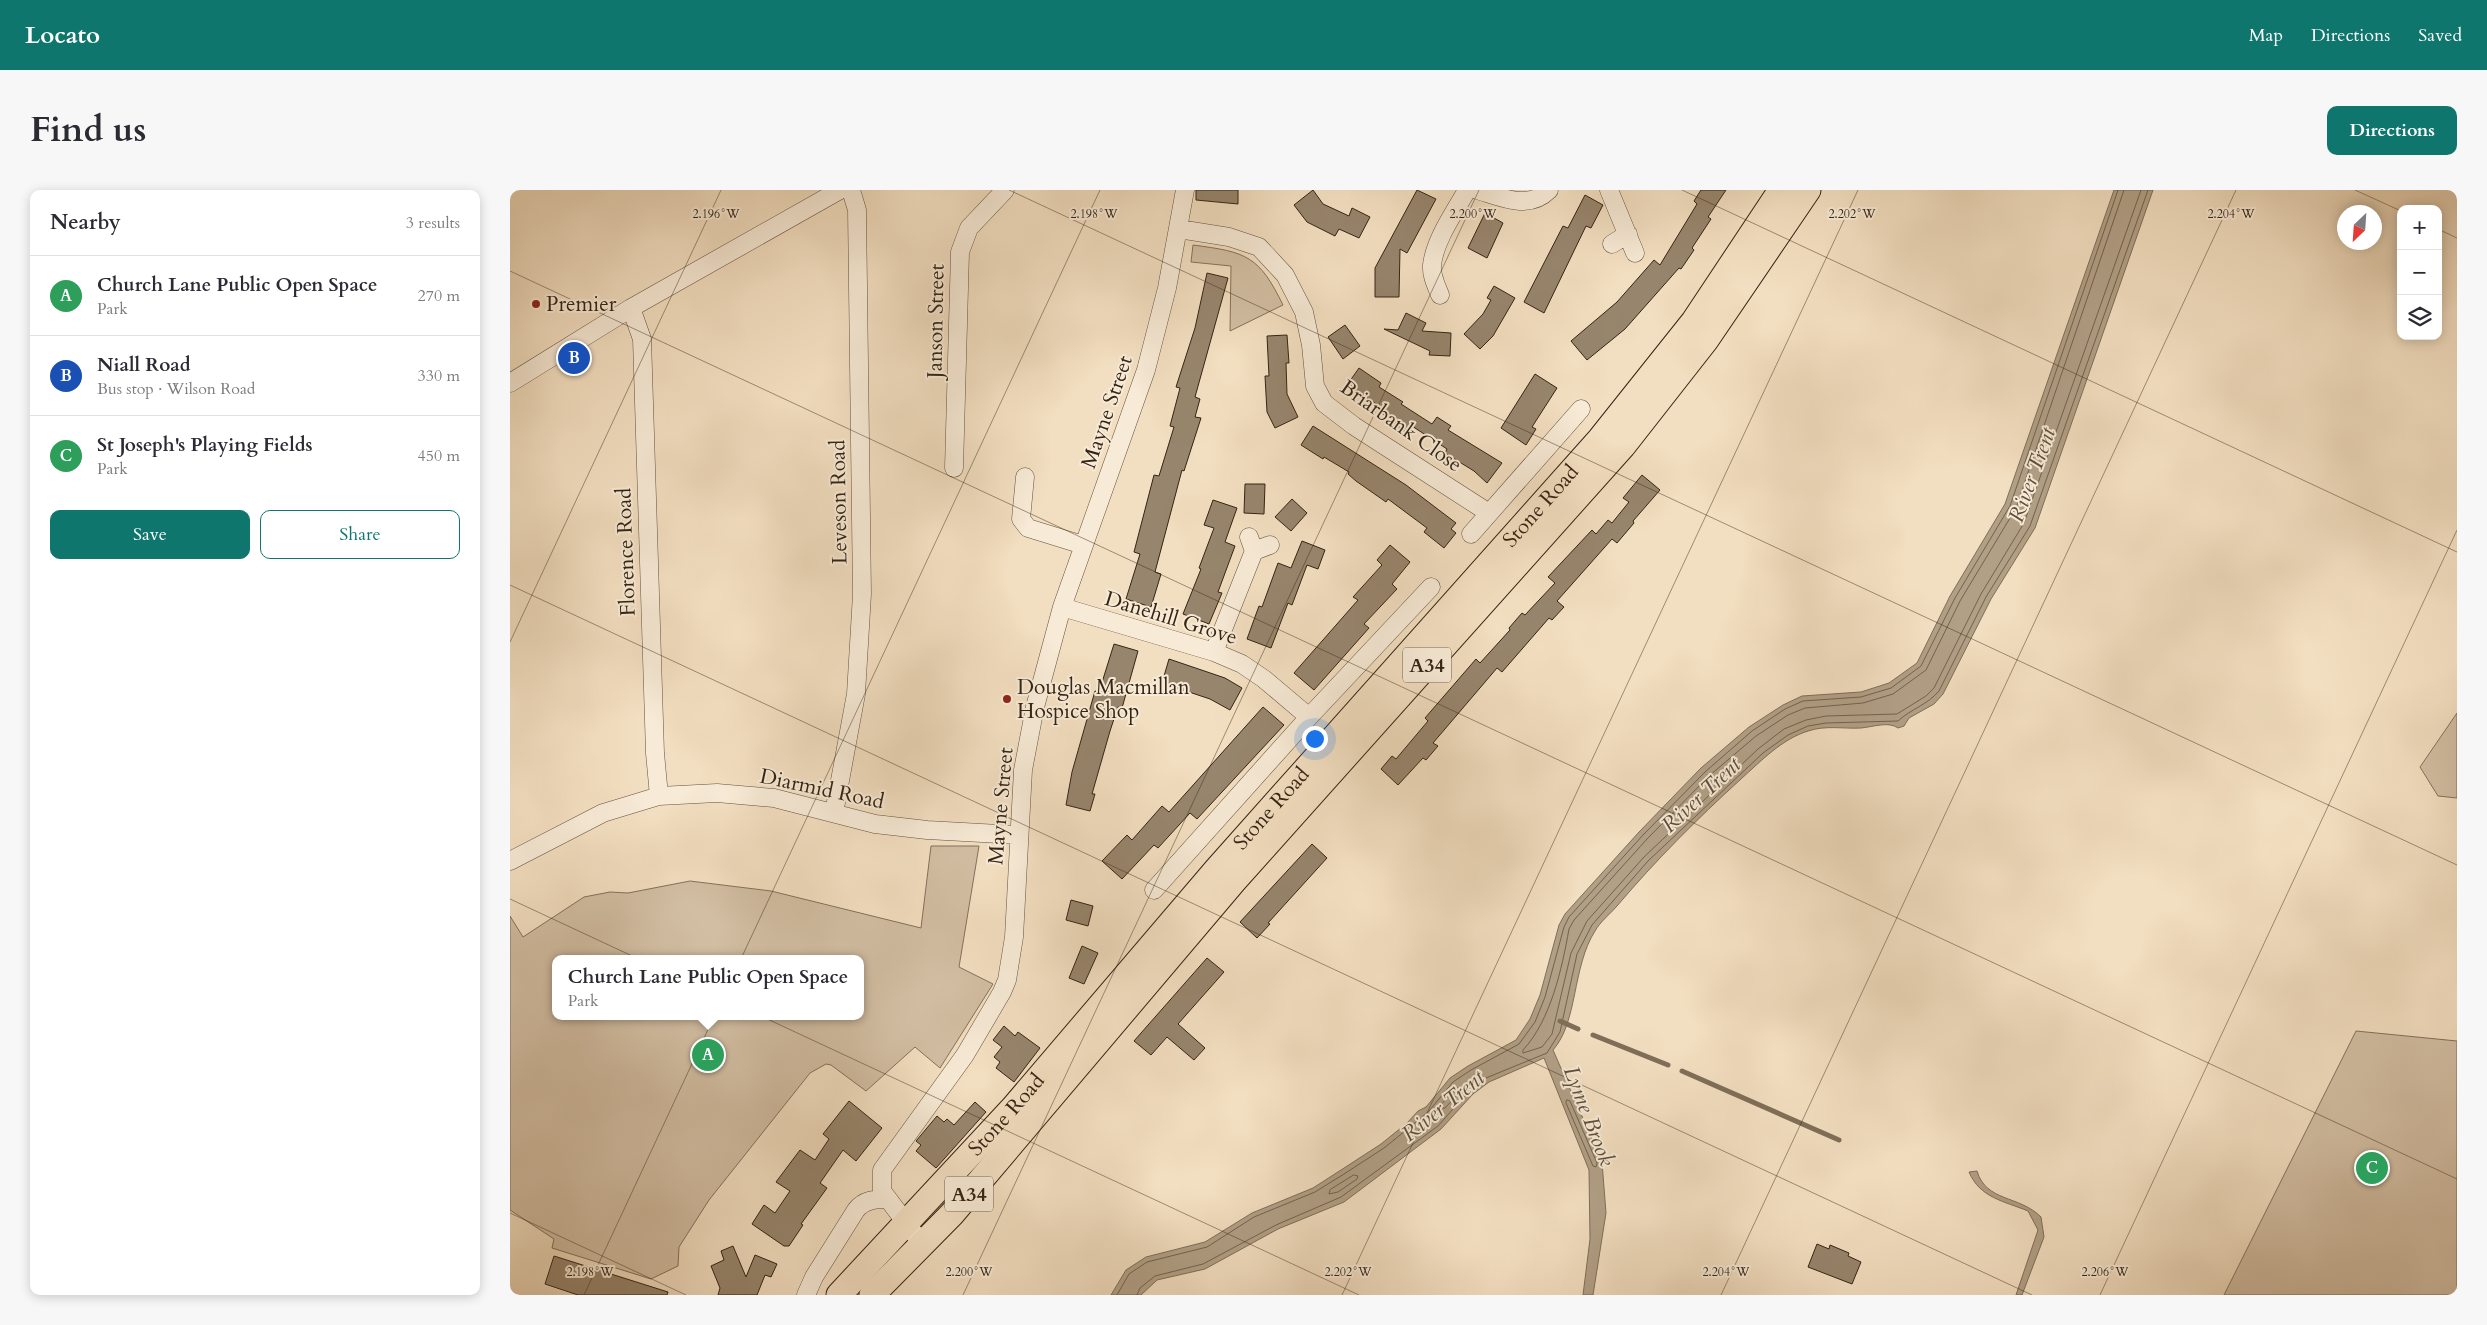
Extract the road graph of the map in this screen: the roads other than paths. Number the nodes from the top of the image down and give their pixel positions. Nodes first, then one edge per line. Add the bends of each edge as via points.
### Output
1 (840, 190) edge
2 (851, 190) edge
3 (1005, 190) edge
4 (1185, 190) edge
5 (1467, 190) edge
6 (1476, 190) edge
7 (1550, 190) edge
8 (1609, 190) edge
9 (1780, 190) edge
10 (1808, 190) edge
11 (1773, 221) junction
12 (1179, 229) junction
13 (1628, 234) junction
14 (1612, 244) dead end
15 (1635, 253) dead end
16 (1440, 295) dead end
17 (631, 308) junction
18 (510, 382) edge
19 (1581, 409) dead end
20 (954, 468) dead end
21 (1025, 477) dead end
22 (1489, 513) junction
23 (1471, 534) dead end
24 (1258, 544) dead end
25 (1083, 545) junction
26 (1425, 588) dead end
27 (1062, 608) junction
28 (1214, 652) junction
29 (1309, 717) junction
30 (659, 796) junction
31 (834, 812) junction
32 (1018, 835) junction
33 (510, 861) edge
34 (1155, 883) dead end
35 (887, 1199) junction
36 (907, 1222) junction
37 (922, 1244) junction
38 (806, 1295) edge
39 (839, 1295) edge
40 (872, 1295) edge

1 - 17 street
2 - 31 street, Leveson Road via 857,210 862,594 856,694
3 - 20 street, Janson Street via 969,228 960,252
4 - 12 street, Mayne Street
5 - 16 street via 1436,248 1432,265
6 - 7 street via 1518,202 1534,201
8 - 13 street
9 - 11 highway, Stone Road / A34
10 - 11 highway, Stone Road / A34
11 - 36 highway, Stone Road / A34 via 1600,439 1216,870 1013,1108
11 - 37 highway, Stone Road / A34 via 1706,340 1623,446 1234,881 1028,1126
12 - 22 street, Briarbank Close via 1229,237 1259,247 1285,275 1304,312 1315,386 1324,402 1354,426
12 - 25 street, Mayne Street via 1146,370
13 - 14 street
13 - 15 street
17 - 18 street
17 - 30 street, Florence Road via 642,339
19 - 22 street
21 - 25 street via 1021,519 1028,528
22 - 23 street
24 - 28 street
25 - 27 street, Mayne Street
26 - 29 street
27 - 28 street, Danehill Grove
27 - 32 street, Mayne Street via 1023,770
28 - 29 street, Danehill Grove via 1242,664 1264,679
29 - 34 street
30 - 31 street, Diarmid Road via 726,794 774,798
30 - 33 street, Diarmid Road via 603,813
31 - 32 street, Diarmid Road via 875,824
32 - 35 street, Mayne Street via 1014,937 1007,980 965,1055 882,1170 881,1185
35 - 36 street, Mayne Street
35 - 38 street via 861,1204
36 - 37 street, Mayne Street
36 - 39 highway, Stone Road / A34
37 - 40 highway, Stone Road / A34

